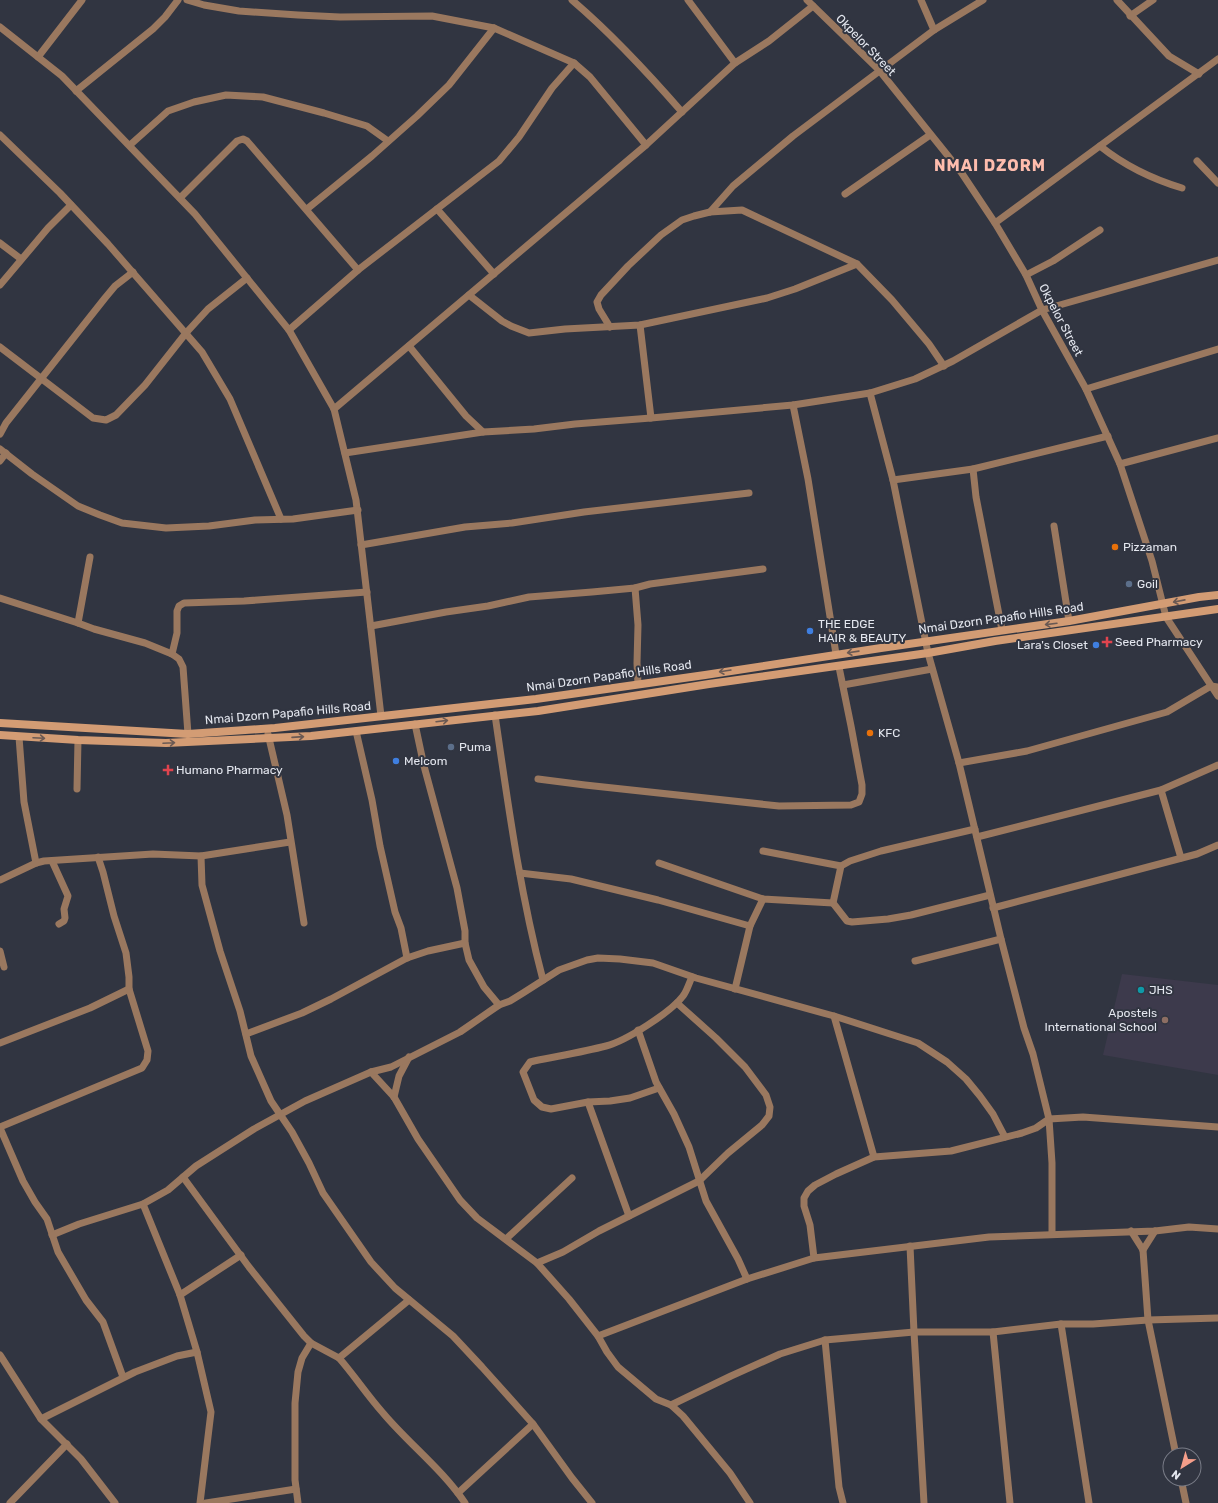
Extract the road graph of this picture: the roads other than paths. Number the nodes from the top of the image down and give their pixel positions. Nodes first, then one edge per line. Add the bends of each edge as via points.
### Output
1 (82, 0) edge
2 (178, 0) edge
3 (187, 0) edge
4 (572, 0) edge
5 (688, 0) edge
6 (807, 0) edge
7 (921, 0) edge
8 (984, 0) edge
9 (1117, 0) edge
10 (1153, 0) edge
11 (813, 6) junction
12 (1130, 16) junction
13 (0, 26) edge
14 (494, 28) junction
15 (934, 30) junction
16 (38, 57) junction
17 (1218, 59) edge
18 (574, 63) junction
19 (735, 63) junction
20 (879, 70) junction
21 (1199, 74) junction
22 (76, 90) junction
23 (682, 112) junction
24 (0, 135) edge
25 (930, 135) junction
26 (388, 141) junction
27 (130, 145) junction
28 (646, 145) junction
29 (1100, 146) junction
30 (1197, 161) dead end
31 (1218, 183) edge
32 (1182, 188) dead end
33 (845, 194) dead end
34 (180, 198) junction
35 (70, 205) junction
36 (307, 209) junction
37 (437, 209) junction
38 (710, 212) junction
39 (995, 223) junction
40 (1100, 230) dead end
41 (0, 243) edge
42 (21, 259) junction
43 (1218, 260) edge
44 (857, 264) junction
45 (358, 270) junction
46 (133, 272) junction
47 (494, 274) junction
48 (1026, 275) junction
49 (247, 278) junction
50 (0, 285) edge
51 (469, 295) junction
52 (1042, 310) junction
53 (640, 325) junction
54 (610, 327) junction
55 (289, 330) junction
56 (186, 333) junction
57 (409, 346) junction
58 (0, 347) edge
59 (1218, 349) edge
60 (944, 366) junction
61 (41, 378) junction
62 (1086, 389) junction
63 (870, 393) junction
64 (793, 405) junction
65 (334, 409) junction
66 (651, 418) junction
67 (483, 432) junction
68 (0, 434) edge
69 (1108, 436) junction
70 (1218, 438) edge
71 (3, 451) edge
72 (345, 453) junction
73 (0, 461) edge
74 (1120, 464) junction
75 (973, 469) junction
76 (893, 480) junction
77 (749, 494) dead end
78 (358, 510) junction
79 (281, 519) junction
80 (1054, 526) dead end
81 (362, 545) junction
82 (90, 557) dead end
83 (763, 569) dead end
84 (634, 588) junction
85 (367, 592) junction
86 (1218, 595) edge
87 (0, 598) edge
88 (1163, 604) junction
89 (1218, 608) edge
90 (1166, 617) junction
91 (1069, 621) junction
92 (78, 623) junction
93 (371, 626) junction
94 (1002, 630) junction
95 (925, 642) junction
96 (928, 653) junction
97 (172, 654) junction
98 (836, 654) junction
99 (839, 667) junction
100 (932, 669) junction
101 (638, 684) junction
102 (843, 685) junction
103 (1215, 686) edge
104 (1218, 696) edge
105 (495, 715) junction
106 (382, 716) junction
107 (0, 723) edge
108 (415, 724) junction
109 (267, 728) junction
110 (356, 731) junction
111 (188, 734) junction
112 (0, 735) edge
113 (19, 737) junction
114 (269, 739) junction
115 (78, 740) junction
116 (959, 763) junction
117 (1218, 765) edge
118 (538, 779) dead end
119 (77, 789) dead end
120 (1161, 790) junction
121 (975, 829) junction
122 (977, 837) junction
123 (290, 842) junction
124 (1218, 844) edge
125 (763, 851) dead end
126 (201, 856) junction
127 (98, 857) junction
128 (1181, 858) junction
129 (52, 861) junction
130 (36, 863) junction
131 (659, 863) dead end
132 (841, 866) junction
133 (520, 873) junction
134 (0, 880) edge
135 (990, 895) junction
136 (763, 899) junction
137 (833, 903) junction
138 (993, 908) junction
139 (304, 923) dead end
140 (59, 924) dead end
141 (750, 926) junction
142 (1001, 939) junction
143 (464, 943) junction
144 (0, 951) edge
145 (407, 958) junction
146 (915, 961) dead end
147 (4, 968) dead end
148 (692, 977) junction
149 (543, 980) junction
150 (129, 989) junction
151 (735, 989) junction
152 (677, 1003) junction
153 (499, 1005) junction
154 (834, 1016) junction
155 (638, 1030) junction
156 (246, 1034) junction
157 (0, 1043) edge
158 (409, 1057) junction
159 (371, 1072) junction
160 (659, 1088) junction
161 (394, 1097) junction
162 (588, 1102) junction
163 (280, 1115) junction
164 (1049, 1119) junction
165 (0, 1127) edge
166 (1218, 1127) edge
167 (1005, 1137) junction
168 (874, 1157) junction
169 (183, 1177) junction
170 (572, 1178) dead end
171 (698, 1181) junction
172 (142, 1204) junction
173 (629, 1216) junction
174 (1218, 1229) edge
175 (1155, 1230) junction
176 (1131, 1231) junction
177 (1052, 1234) junction
178 (52, 1235) junction
179 (506, 1239) junction
180 (910, 1246) junction
181 (1143, 1250) junction
182 (241, 1255) junction
183 (814, 1258) junction
184 (537, 1263) junction
185 (747, 1279) junction
186 (180, 1295) junction
187 (409, 1300) junction
188 (1218, 1318) edge
189 (1148, 1320) junction
190 (1061, 1324) junction
191 (914, 1332) junction
192 (994, 1332) junction
193 (598, 1336) junction
194 (825, 1340) junction
195 (311, 1343) junction
196 (197, 1352) junction
197 (0, 1355) edge
198 (339, 1358) junction
199 (124, 1377) junction
200 (671, 1405) junction
201 (41, 1419) junction
202 (533, 1424) junction
203 (67, 1444) junction
204 (1174, 1447) edge
205 (1183, 1487) edge
206 (296, 1489) junction
207 (458, 1493) junction
208 (10, 1503) edge
209 (114, 1503) edge
210 (200, 1503) edge
211 (206, 1503) edge
212 (298, 1503) edge
213 (465, 1503) edge
214 (592, 1503) edge
215 (750, 1503) edge
216 (843, 1503) edge
217 (924, 1503) edge
218 (1010, 1503) edge
219 (1090, 1503) edge
220 (1186, 1503) edge

1 - 16 street
2 - 22 street via 153,29
3 - 14 street via 239,11 298,16 432,16
4 - 23 street via 595,19
5 - 19 street
6 - 11 street, Okpelor Street
7 - 15 street
8 - 15 street
9 - 12 street
10 - 12 street
11 - 19 street via 769,41
11 - 20 street, Okpelor Street
12 - 21 street via 1169,56
13 - 16 street
14 - 18 street
14 - 26 street via 449,85
15 - 20 street
16 - 22 street
17 - 21 street
18 - 28 street via 590,76
18 - 37 street via 552,88 519,137 499,160
19 - 23 street
20 - 25 street, Okpelor Street
20 - 38 street via 733,186
21 - 29 street
22 - 27 street
23 - 28 street
24 - 35 street
25 - 33 street
25 - 39 street, Okpelor Street via 961,172
26 - 27 street via 367,126 324,113 263,97 226,95 168,111
26 - 36 street
27 - 34 street
28 - 47 street
29 - 32 street via 1129,167
29 - 39 street
30 - 31 street
34 - 36 street via 237,141 243,139
34 - 49 street
35 - 42 street
35 - 46 street
36 - 45 street
37 - 45 street
37 - 47 street
38 - 44 street via 742,210
38 - 54 street via 682,220 672,227 628,266 601,295 597,302
39 - 48 street, Okpelor Street
40 - 48 street via 1053,261
41 - 42 street
42 - 50 street
43 - 52 street
44 - 53 street via 768,298
44 - 60 street via 892,300
45 - 55 street
46 - 56 street
46 - 61 street via 108,294
47 - 51 street
48 - 52 street, Okpelor Street
49 - 55 street
49 - 56 street via 208,309
51 - 54 street via 502,321 529,333
51 - 57 street
52 - 60 street
52 - 62 street, Okpelor Street
53 - 54 street
53 - 66 street
55 - 65 street
56 - 61 street via 135,396 116,415 106,420 93,418
56 - 79 street via 202,352 230,399
57 - 65 street
57 - 67 street via 466,416
58 - 61 street
59 - 62 street
60 - 63 street via 915,379
61 - 68 street
62 - 69 street, Okpelor Street
63 - 64 street
63 - 76 street
64 - 66 street
64 - 98 street via 808,479
65 - 72 street
66 - 67 street
67 - 72 street
69 - 74 street, Okpelor Street
69 - 75 street
70 - 74 street
71 - 73 street
71 - 79 street via 78,506 122,523 166,528
72 - 78 street
74 - 88 street, Okpelor Street via 1152,561
75 - 76 street
75 - 94 street via 976,497
76 - 95 street
77 - 81 street via 465,527
78 - 79 street
78 - 81 street
80 - 91 street
81 - 85 street
82 - 92 street
83 - 84 street
84 - 93 street via 529,597
84 - 101 street via 638,625
85 - 93 street
85 - 97 street via 236,602 184,603 177,611 177,633
86 -> 88 street, Nmai Dzorn Papafio Hills Road
87 - 92 street
88 - 90 street, Okpelor Street
88 - 91 street, Nmai Dzorn Papafio Hills Road
89 - 90 street, Nmai Dzorn Papafio Hills Road
90 - 96 street, Nmai Dzorn Papafio Hills Road
90 - 103 street, Okpelor Street
91 -> 94 street, Nmai Dzorn Papafio Hills Road
92 - 97 street
93 - 106 street
94 - 95 street, Nmai Dzorn Papafio Hills Road
95 - 96 street
95 -> 98 street, Nmai Dzorn Papafio Hills Road
96 - 99 street, Nmai Dzorn Papafio Hills Road
96 - 100 street
97 - 111 street via 179,659 183,667
98 -> 101 street, Nmai Dzorn Papafio Hills Road
99 - 102 street
99 - 105 street, Nmai Dzorn Papafio Hills Road
100 - 102 street
100 - 116 street
101 - 106 street, Nmai Dzorn Papafio Hills Road
102 - 118 street via 862,785 859,802 851,805 778,806
103 - 104 street, Okpelor Street
103 - 116 street via 1167,712 1027,752
108 -> 105 street, Nmai Dzorn Papafio Hills Road
105 - 133 street
106 - 109 street, Nmai Dzorn Papafio Hills Road
107 - 111 street, Nmai Dzorn Papafio Hills Road
108 - 110 street, Nmai Dzorn Papafio Hills Road
108 - 143 street via 457,888 465,931
109 - 111 street, Nmai Dzorn Papafio Hills Road
109 - 114 street
114 -> 110 street, Nmai Dzorn Papafio Hills Road
110 - 145 street
112 - 113 street, Nmai Dzorn Papafio Hills Road
113 -> 115 street, Nmai Dzorn Papafio Hills Road
113 - 130 street via 24,802
115 -> 114 street, Nmai Dzorn Papafio Hills Road via 166,743
114 - 123 street
115 - 119 street
116 - 121 street
117 - 120 street
120 - 122 street
120 - 128 street
121 - 122 street
121 - 132 street via 881,850 850,860
122 - 135 street
123 - 126 street
123 - 139 street
124 - 128 street
125 - 132 street
126 - 127 street via 153,854
126 - 156 street via 202,885
127 - 129 street
127 - 150 street via 126,953
128 - 138 street
129 - 130 street
129 - 140 street via 68,896 64,909 65,918
130 - 134 street
131 - 136 street
132 - 137 street
133 - 141 street via 572,879
133 - 149 street
135 - 137 street via 903,916 852,922 847,921
135 - 138 street
136 - 137 street
136 - 141 street
138 - 142 street
141 - 151 street
142 - 146 street
142 - 164 street
143 - 145 street
143 - 153 street via 475,973
144 - 147 street
145 - 156 street via 302,1013
148 - 149 street via 653,963 598,958 559,970
148 - 151 street
148 - 152 street via 684,995
149 - 153 street
150 - 157 street via 90,1008
150 - 165 street via 148,1051 147,1060 142,1068
151 - 154 street
152 - 155 street
152 - 171 street via 745,1067 766,1095 770,1108 769,1116 762,1125
153 - 158 street via 460,1032
154 - 167 street via 918,1043 935,1053 954,1067 980,1096
154 - 168 street
155 - 160 street
155 - 162 street via 608,1046 530,1062 523,1072 534,1100 542,1107
156 - 163 street via 250,1056 270,1101
158 - 159 street via 391,1067
158 - 161 street via 399,1076
159 - 161 street
159 - 163 street
160 - 162 street via 630,1098
160 - 171 street via 689,1147
161 - 179 street via 418,1139 460,1200 477,1218
162 - 173 street
163 - 169 street via 196,1166
163 - 187 street via 292,1132 323,1193 349,1231 371,1262
164 - 166 street via 1083,1117
164 - 167 street via 1036,1128
164 - 177 street
165 - 178 street via 23,1181 47,1219
167 - 168 street via 951,1151
168 - 183 street via 836,1174 808,1191 804,1198 804,1206 810,1225
169 - 172 street via 168,1190
169 - 182 street
170 - 179 street
171 - 173 street
171 - 185 street
172 - 178 street
172 - 186 street
173 - 184 street via 563,1252
174 - 175 street via 1189,1227
175 - 176 street
175 - 181 street
176 - 177 street
176 - 181 street
177 - 180 street via 989,1237
178 - 199 street via 58,1252 78,1288 103,1322
179 - 184 street
180 - 183 street
180 - 191 street
181 - 189 street
182 - 186 street
182 - 195 street
183 - 185 street
184 - 193 street
185 - 193 street
186 - 196 street
187 - 198 street
187 - 202 street via 453,1336
188 - 189 street
189 - 190 street
189 - 204 street
190 - 192 street
190 - 219 street
191 - 192 street
191 - 194 street
191 - 217 street
192 - 218 street
193 - 200 street via 618,1367 656,1399
194 - 200 street via 780,1354
194 - 216 street via 839,1487
195 - 198 street
195 - 206 street via 302,1358 298,1372 295,1403
196 - 199 street via 177,1356
196 - 210 street via 211,1412
197 - 201 street
198 - 207 street via 382,1412
199 - 201 street
200 - 215 street via 730,1473
201 - 203 street
202 - 207 street
202 - 214 street
203 - 208 street
203 - 209 street
205 - 220 street
206 - 211 street
206 - 212 street
207 - 213 street

